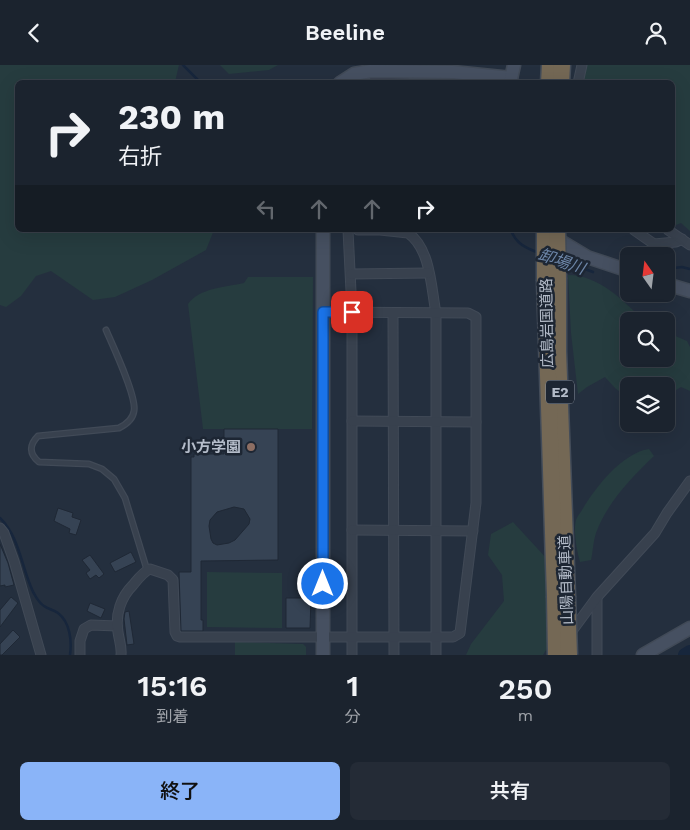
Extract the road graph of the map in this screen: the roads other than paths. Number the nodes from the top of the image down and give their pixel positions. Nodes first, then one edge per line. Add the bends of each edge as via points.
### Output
1 (514, 65) edge
2 (550, 65) edge
3 (562, 65) edge
4 (582, 65) edge
5 (345, 80) edge
6 (511, 80) edge
7 (549, 80) edge
8 (561, 80) edge
9 (579, 80) edge
10 (323, 232) edge
11 (348, 232) edge
12 (391, 232) edge
13 (545, 232) edge
14 (547, 232) edge
15 (558, 232) edge
16 (637, 232) edge
17 (671, 232) edge
18 (682, 239) junction
19 (690, 245) edge
20 (620, 268) edge
21 (428, 273) junction
22 (351, 275) junction
23 (552, 280) junction
24 (675, 287) edge
25 (690, 291) edge
26 (323, 312) junction
27 (352, 312) junction
28 (393, 313) junction
29 (436, 313) junction
30 (106, 330) dead end
31 (352, 421) junction
32 (393, 421) junction
33 (436, 422) junction
34 (476, 422) junction
35 (690, 481) edge
36 (560, 509) junction
37 (0, 528) edge
38 (352, 530) junction
39 (394, 530) junction
40 (436, 531) junction
41 (473, 531) junction
42 (147, 571) junction
43 (597, 597) junction
44 (117, 626) junction
45 (690, 628) edge
46 (323, 637) junction
47 (352, 637) junction
48 (394, 637) junction
49 (436, 637) junction
50 (41, 655) edge
51 (80, 655) edge
52 (121, 655) edge
53 (323, 655) edge
54 (352, 655) edge
55 (394, 655) edge
56 (436, 655) edge
57 (555, 655) edge
58 (569, 655) edge
59 (597, 655) edge
60 (643, 655) edge

1 - 6 street
2 - 7 highway
3 - 8 highway
4 - 9 street
5 - 6 street via 354,74 371,71 453,72
10 - 26 street
11 - 22 street
12 - 21 street via 412,236 424,254
13 - 23 highway, 広島岩国道路 / E2, bridge
14 - 20 street via 587,257
15 - 23 highway, 広島岩国道路 / E2, bridge
16 - 18 street via 654,244
17 - 18 street
18 - 19 street
21 - 22 street
21 - 29 street
22 - 27 street
23 - 36 highway, 広島岩国道路 / E2
24 - 25 street
26 - 27 street
26 - 46 street
27 - 28 street
27 - 31 street
28 - 29 street
28 - 32 street
29 - 33 street
29 - 34 street via 468,313 476,319
30 - 42 lane via 133,398 133,416 119,428 38,436 33,440 31,453 39,462 89,464 114,479 125,498
31 - 32 street
31 - 38 street
32 - 33 street
32 - 39 street
33 - 34 street
33 - 40 street
34 - 41 street
35 - 43 street via 655,533
36 - 57 highway, 山陽自動車道 / E2, bridge via 552,538
36 - 58 highway, 山陽自動車道 / E2, bridge
37 - 50 street via 14,561
38 - 39 street
38 - 47 street
39 - 40 street
39 - 48 street
40 - 41 street
40 - 49 street
41 - 49 street via 460,632 454,637
42 - 44 street via 124,595
42 - 46 street via 150,569 173,580 177,636
43 - 57 street
43 - 59 street
44 - 51 street via 91,625 84,629
44 - 52 street
45 - 60 street
46 - 47 street
46 - 53 street
47 - 48 street
47 - 54 street
48 - 49 street
48 - 55 street
49 - 56 street

